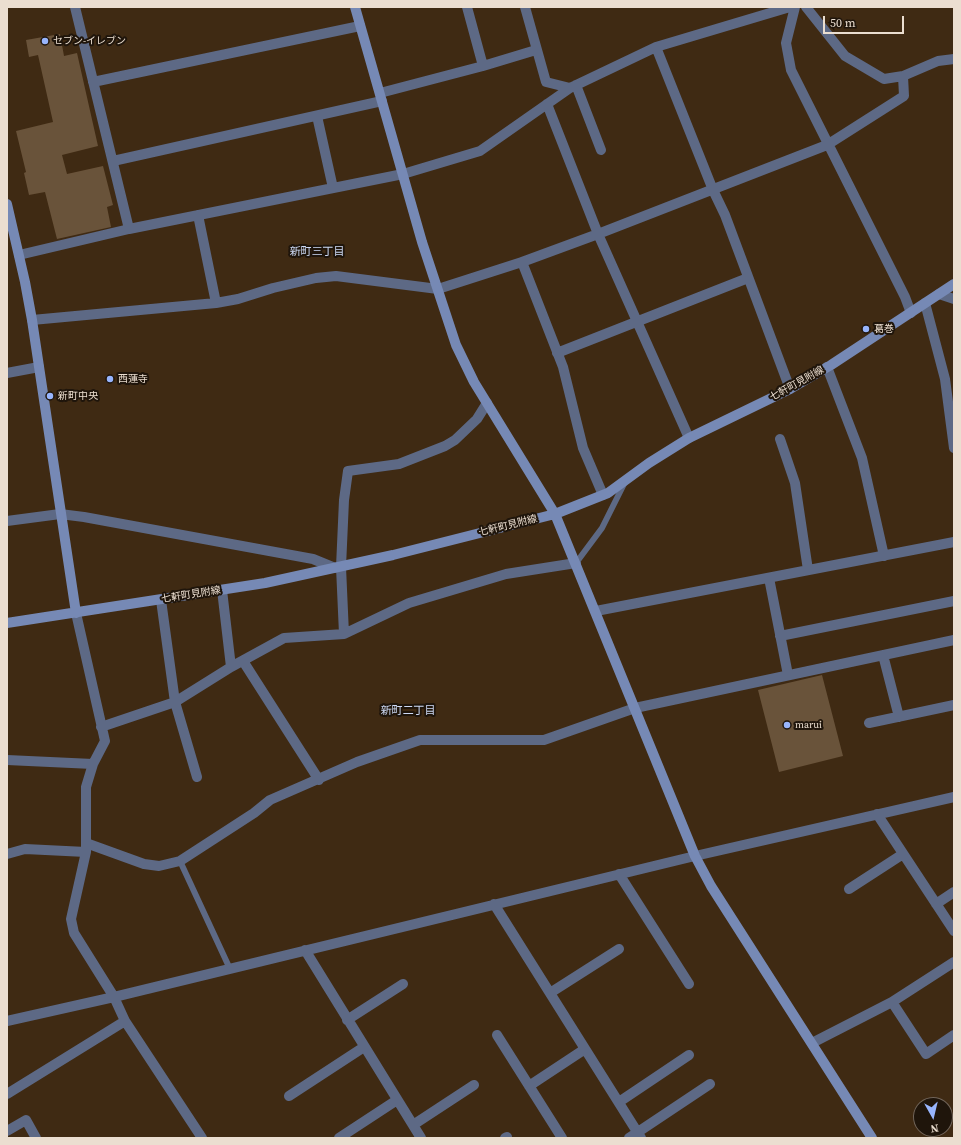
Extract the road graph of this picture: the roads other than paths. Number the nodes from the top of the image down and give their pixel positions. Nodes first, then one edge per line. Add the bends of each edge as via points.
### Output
1 (75, 7) edge
2 (355, 7) edge
3 (466, 7) edge
4 (525, 7) edge
5 (790, 7) edge
6 (795, 7) edge
7 (806, 7) edge
8 (360, 26) junction
9 (656, 47) junction
10 (536, 50) junction
11 (954, 59) edge
12 (483, 66) junction
13 (902, 76) junction
14 (93, 82) junction
15 (573, 87) junction
16 (381, 97) junction
17 (547, 104) junction
18 (317, 116) junction
19 (827, 145) junction
20 (601, 150) dead end
21 (113, 162) junction
22 (403, 174) junction
23 (333, 188) junction
24 (713, 190) junction
25 (7, 204) edge
26 (198, 215) junction
27 (129, 229) junction
28 (11, 234) edge
29 (598, 234) junction
30 (19, 255) junction
31 (522, 262) junction
32 (748, 278) junction
33 (954, 284) edge
34 (438, 289) junction
35 (939, 294) junction
36 (954, 299) edge
37 (216, 303) junction
38 (925, 303) junction
39 (911, 313) junction
40 (32, 320) junction
41 (637, 321) junction
42 (557, 352) junction
43 (39, 367) junction
44 (827, 367) junction
45 (7, 373) edge
46 (790, 389) junction
47 (487, 403) junction
48 (690, 438) junction
49 (780, 439) dead end
50 (954, 448) edge
51 (627, 479) junction
52 (602, 495) junction
53 (60, 514) junction
54 (555, 514) junction
55 (7, 521) edge
56 (954, 542) edge
57 (884, 556) junction
58 (576, 563) junction
59 (338, 567) junction
60 (808, 570) junction
61 (769, 578) junction
62 (222, 590) junction
63 (161, 600) junction
64 (954, 601) edge
65 (596, 611) junction
66 (76, 613) junction
67 (7, 623) edge
68 (344, 634) junction
69 (780, 636) junction
70 (954, 640) edge
71 (883, 655) junction
72 (243, 661) junction
73 (231, 667) junction
74 (788, 675) junction
75 (175, 702) junction
76 (954, 704) edge
77 (634, 708) junction
78 (898, 717) junction
79 (869, 723) dead end
80 (101, 727) junction
81 (7, 760) edge
82 (93, 764) junction
83 (197, 777) dead end
84 (319, 780) junction
85 (954, 797) edge
86 (877, 814) junction
87 (86, 847) junction
88 (7, 854) edge
89 (903, 854) junction
90 (695, 856) junction
91 (180, 861) junction
92 (619, 874) junction
93 (849, 889) dead end
94 (954, 892) edge
95 (494, 904) junction
96 (936, 904) junction
97 (954, 931) edge
98 (619, 949) dead end
99 (305, 950) junction
100 (954, 962) edge
101 (230, 968) junction
102 (403, 984) dead end
103 (689, 984) dead end
104 (550, 993) junction
105 (114, 997) junction
106 (892, 1002) junction
107 (347, 1020) junction
108 (7, 1021) edge
109 (125, 1021) junction
110 (497, 1035) dead end
111 (954, 1035) edge
112 (812, 1043) junction
113 (364, 1046) junction
114 (585, 1049) junction
115 (689, 1055) dead end
116 (710, 1084) dead end
117 (474, 1085) dead end
118 (529, 1086) junction
119 (7, 1094) edge
120 (290, 1096) dead end
121 (397, 1100) junction
122 (619, 1102) junction
123 (413, 1125) junction
124 (7, 1131) edge
125 (636, 1136) edge
126 (36, 1138) edge
127 (202, 1138) edge
128 (339, 1138) edge
129 (421, 1138) edge
130 (562, 1138) edge
131 (872, 1138) edge

1 - 14 street
2 - 8 street
3 - 12 street
4 - 10 street
5 - 9 street
6 - 19 street via 786,43 791,70
7 - 13 street via 845,56 884,79
8 - 14 street
8 - 16 street
9 - 15 street
9 - 24 street
10 - 12 street
10 - 15 street via 546,82
11 - 13 street via 938,61
12 - 16 street
13 - 19 street via 904,96
14 - 21 street
15 - 17 street
15 - 20 street
16 - 18 street
16 - 22 street
17 - 22 street via 480,151
17 - 29 street
18 - 21 street
18 - 23 street
19 - 24 street
19 - 39 street
21 - 27 street
22 - 23 street
22 - 34 street
23 - 26 street
24 - 29 street
24 - 32 street
25 - 28 street
26 - 27 street
26 - 37 street
27 - 30 street
28 - 30 street
29 - 31 street
29 - 41 street
30 - 40 street
31 - 34 street
31 - 42 street
32 - 41 street
32 - 46 street
33 - 35 street, 七軒町見附線
34 - 37 street via 336,276 316,278
34 - 47 street via 456,345
35 - 36 street
35 - 38 street, 七軒町見附線
37 - 40 street
38 - 39 street, 七軒町見附線
38 - 50 street via 945,379
39 - 44 street, 七軒町見附線
40 - 43 street
41 - 42 street
41 - 48 street
42 - 52 street via 583,448
43 - 45 street
43 - 53 street
44 - 46 street, 七軒町見附線
44 - 57 street via 862,458
46 - 48 street, 七軒町見附線
47 - 54 street
47 - 59 street via 477,419 455,440 444,446 399,464 348,472
48 - 51 street, 七軒町見附線
49 - 60 street via 794,483
51 - 52 street, 七軒町見附線
51 - 58 lane via 602,528
52 - 54 street, 七軒町見附線
53 - 55 street
53 - 59 street via 306,557
53 - 66 street
54 - 58 street
54 - 59 street, 七軒町見附線
56 - 57 street
57 - 60 street
58 - 65 street
58 - 68 street via 506,574 409,603
59 - 62 street, 七軒町見附線
59 - 68 street
60 - 61 street
61 - 65 street
61 - 69 street
62 - 63 street, 七軒町見附線
62 - 73 street
63 - 66 street, 七軒町見附線
63 - 75 street
64 - 69 street
65 - 77 street
66 - 67 street, 七軒町見附線
66 - 80 street
68 - 72 street via 284,638
69 - 74 street
70 - 71 street
71 - 74 street
71 - 78 street
72 - 73 street
72 - 84 street
73 - 75 street
74 - 77 street
75 - 80 street
75 - 83 street
76 - 78 street
77 - 84 street via 544,740 420,740 357,762
77 - 90 street
78 - 79 street
80 - 82 street via 105,741
81 - 82 street
82 - 87 street via 86,787
84 - 91 street via 270,800
85 - 86 street
86 - 89 street
86 - 90 street
87 - 88 street via 25,849
87 - 91 street via 144,864 159,866
87 - 105 street via 71,920 74,933
89 - 93 street
89 - 96 street
90 - 92 street
90 - 112 street via 711,886
91 - 101 lane
92 - 95 street
92 - 103 street
94 - 96 street
95 - 99 street
95 - 104 street
96 - 97 street
98 - 104 street
99 - 101 street
99 - 107 street
100 - 106 street
101 - 105 street
102 - 107 street
104 - 114 street
105 - 108 street
105 - 109 street
106 - 111 street via 926,1054
106 - 112 street
107 - 113 street
109 - 119 street
109 - 127 street
110 - 118 street
112 - 131 street
113 - 120 street
113 - 121 street
114 - 118 street
114 - 122 street
115 - 122 street
116 - 125 street
117 - 123 street
118 - 130 street
121 - 123 street
121 - 128 street
122 - 125 street
123 - 129 street
124 - 126 street via 26,1120

